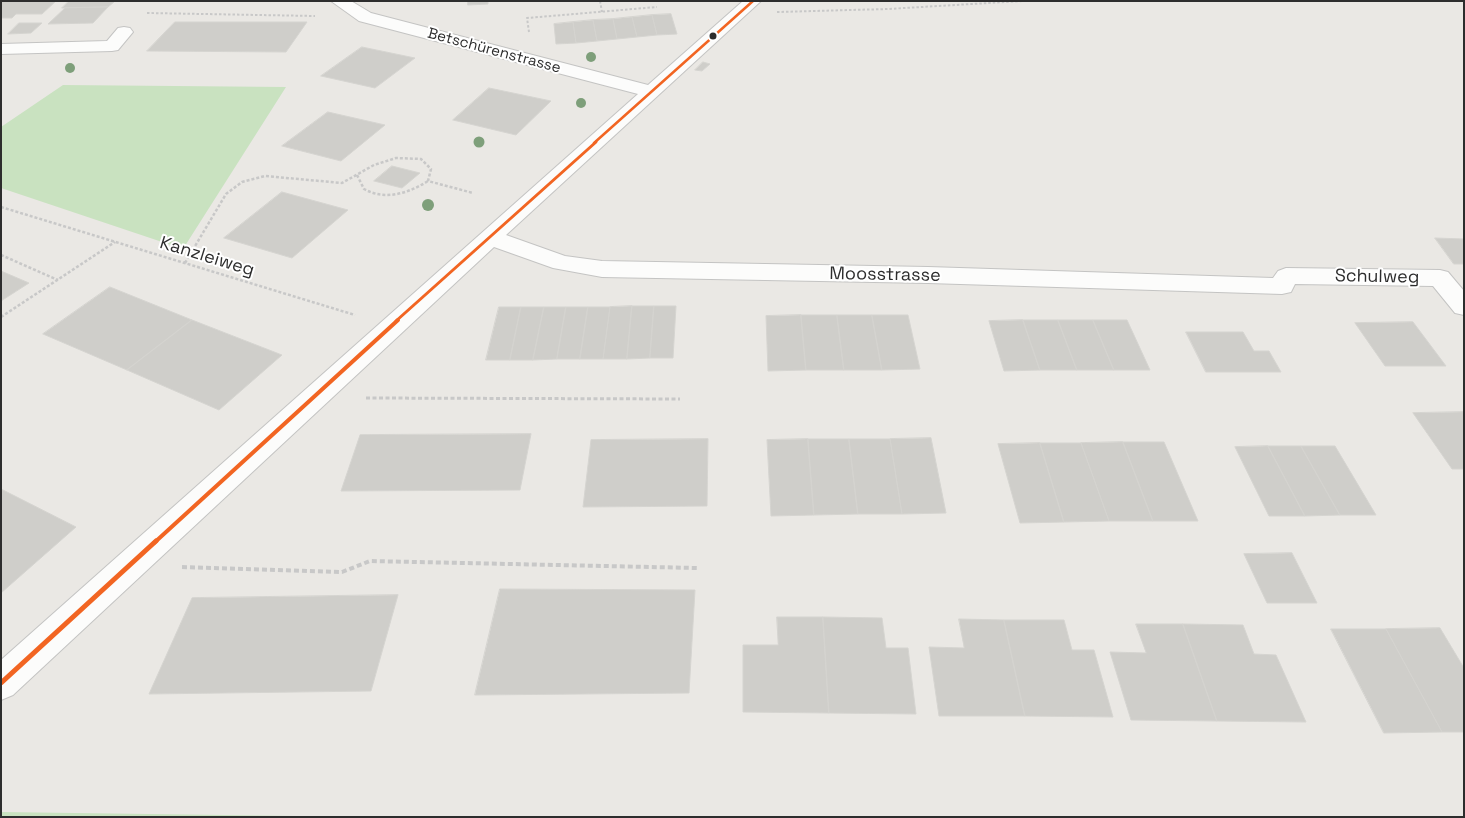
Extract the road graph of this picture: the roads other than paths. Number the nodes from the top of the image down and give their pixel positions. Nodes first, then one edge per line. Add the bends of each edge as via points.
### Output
1 (339, 1) edge
2 (746, 7) edge
3 (124, 32) road end
4 (1, 49) edge
5 (652, 92) junction
6 (492, 238) junction
7 (1282, 286) joint
8 (1464, 307) edge
9 (1, 683) edge

1 - 5 street, Betschürenstrasse via 365,17
2 - 5 street
3 - 4 street via 112,46
5 - 6 street
6 - 7 street, Moosstrasse via 561,263 602,269
6 - 9 street
7 - 8 street, Schulweg via 1286,276 1440,278

